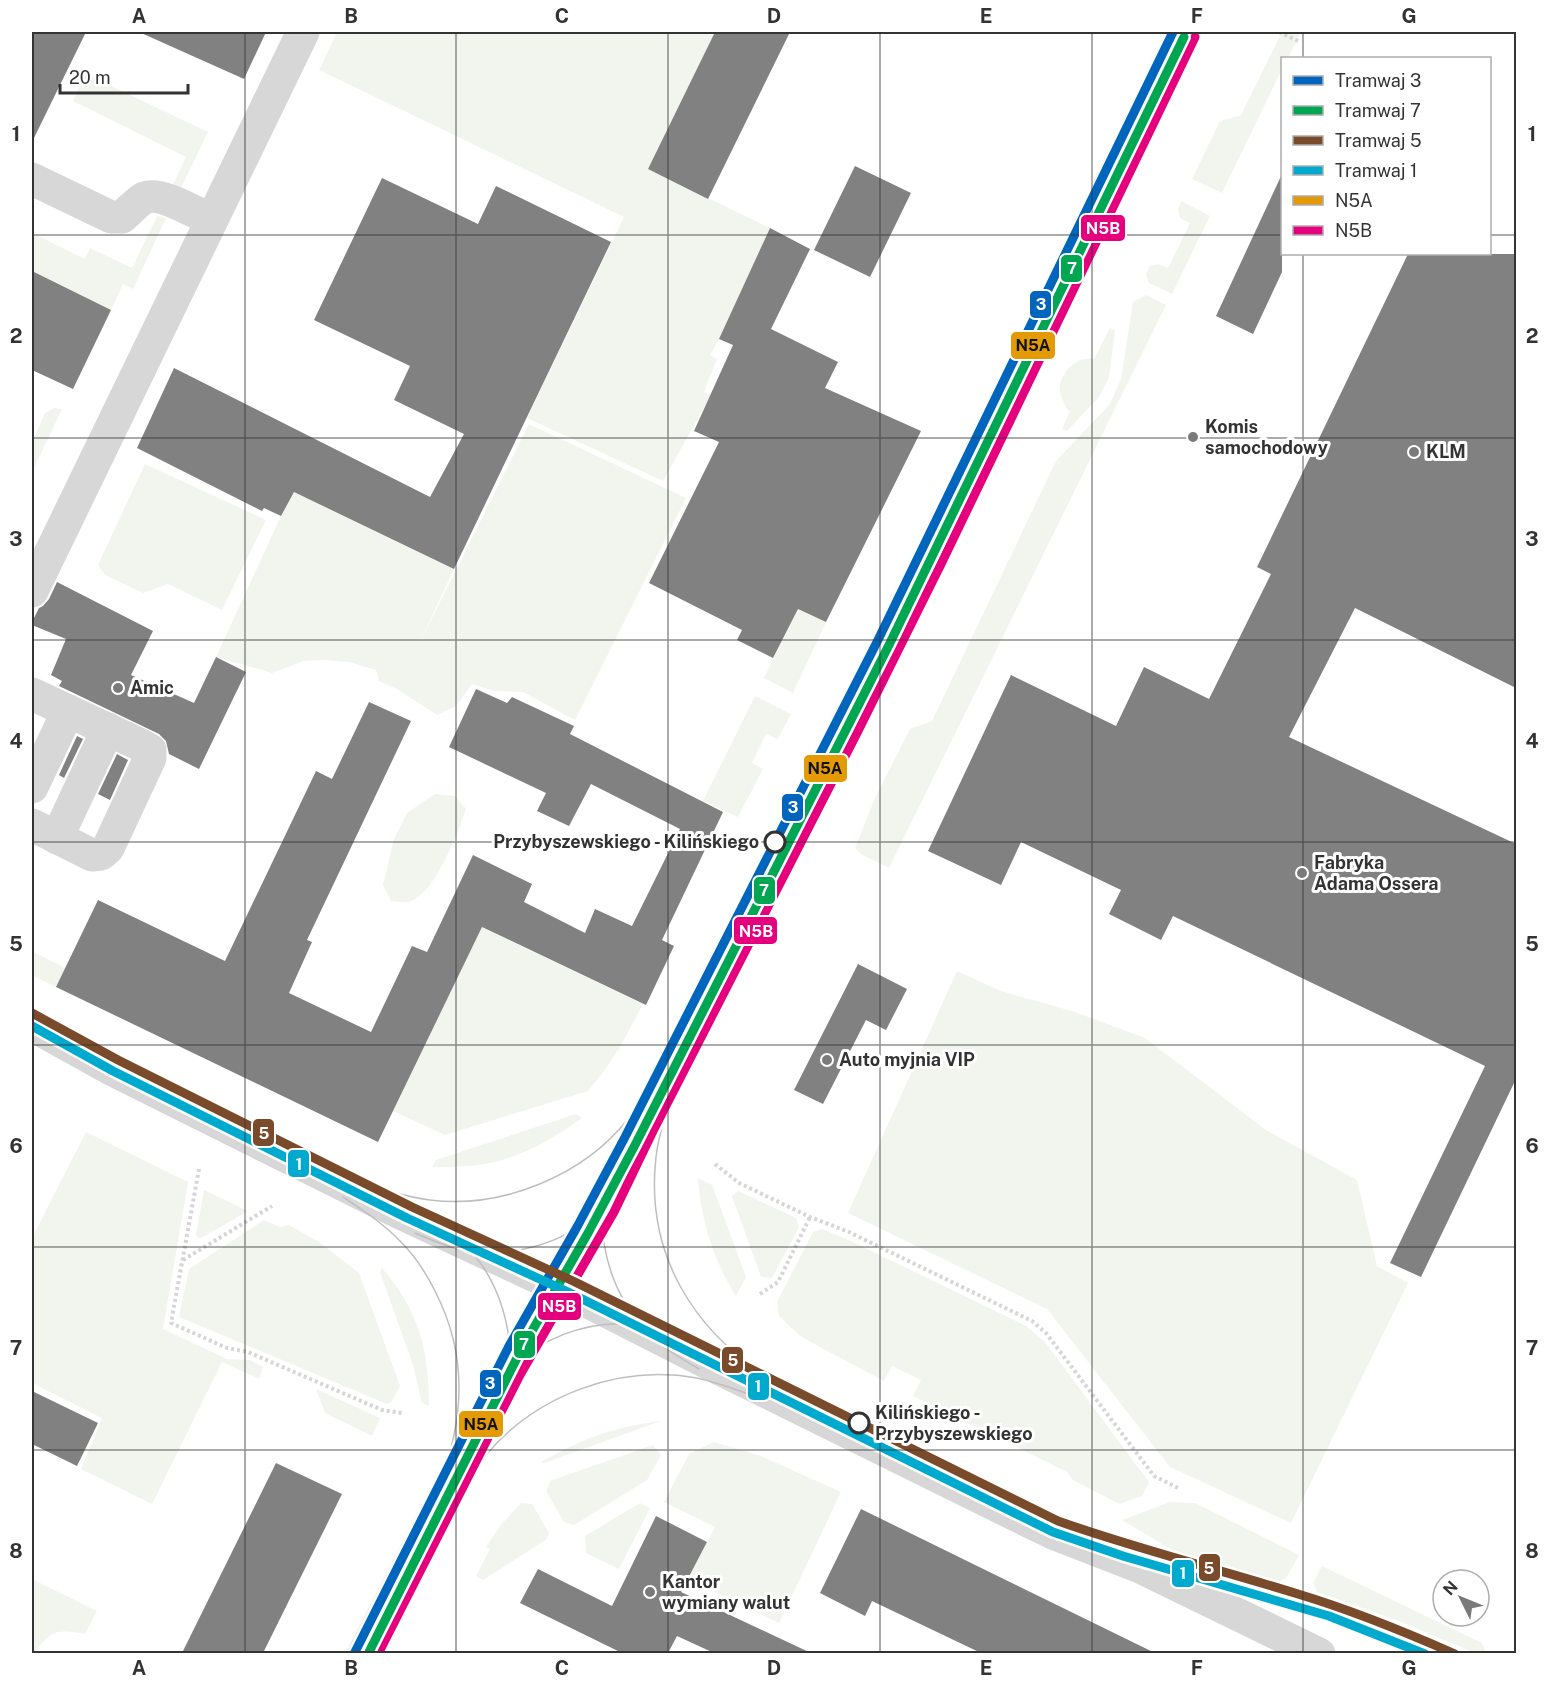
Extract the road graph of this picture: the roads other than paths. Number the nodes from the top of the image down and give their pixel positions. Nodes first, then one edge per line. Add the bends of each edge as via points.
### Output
1 (303, 32) edge
2 (1184, 32) edge
3 (32, 179) edge
4 (212, 220) junction
5 (32, 591) edge
6 (32, 694) edge
7 (68, 711) junction
8 (108, 729) junction
9 (32, 787) edge
10 (44, 831) edge
11 (32, 1025) edge
12 (556, 1285) junction
13 (1298, 1649) edge
14 (364, 1653) edge

1 - 4 street
2 - 12 street via 852,716 603,1207
3 - 4 street via 111,217 122,217 153,196
4 - 5 street
6 - 7 street
7 - 8 street
7 - 9 street
8 - 10 street
8 - 10 street via 150,750 150,758 108,848 92,855
11 - 12 street via 113,1070 390,1208
12 - 13 street via 1053,1533 1138,1566
12 - 14 street

